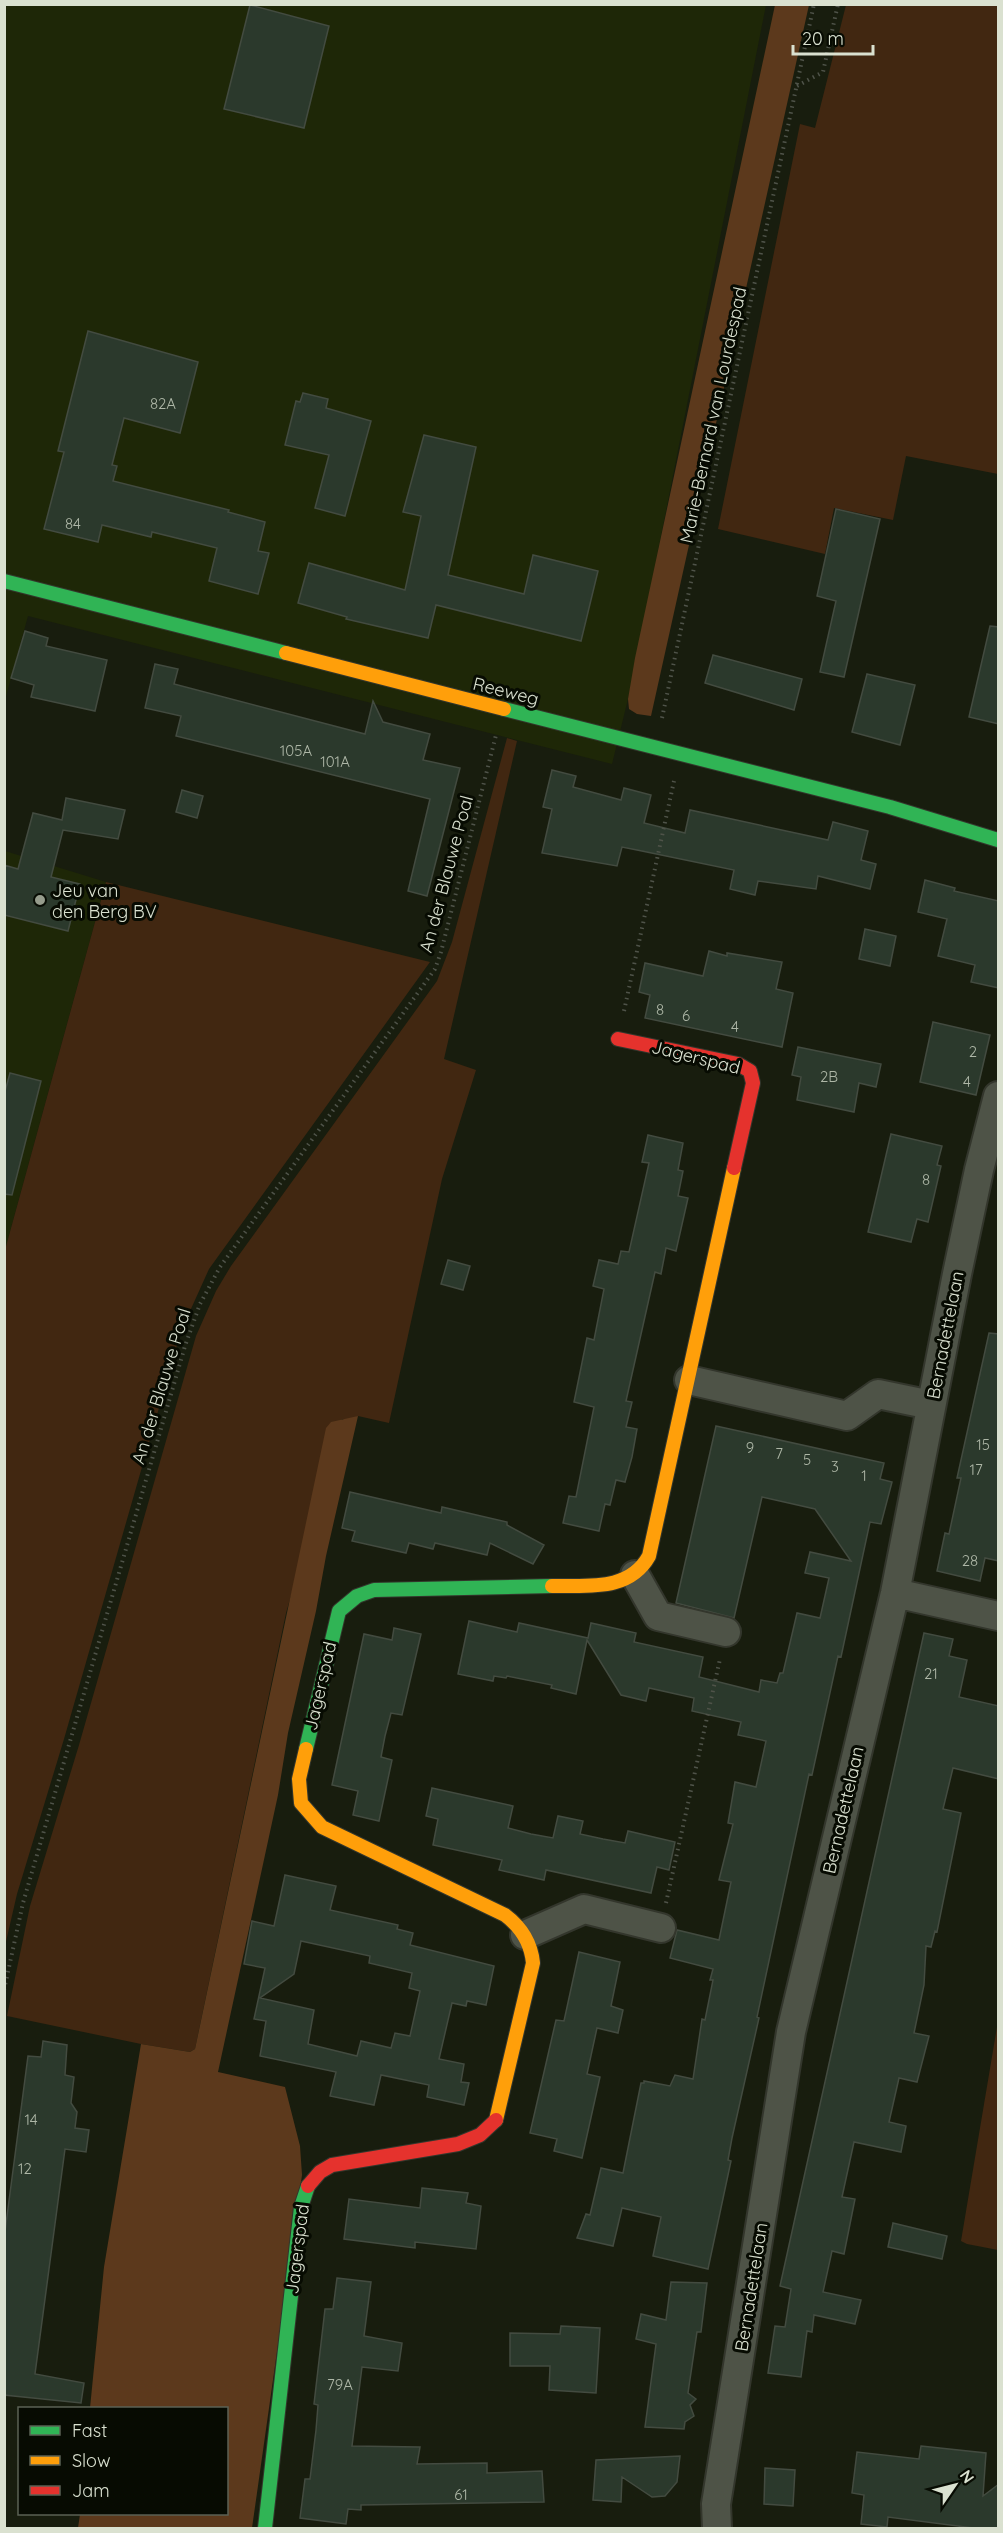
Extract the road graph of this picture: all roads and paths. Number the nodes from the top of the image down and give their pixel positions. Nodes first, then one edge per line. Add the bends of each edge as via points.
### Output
1 (814, 4) edge
2 (838, 4) edge
3 (797, 87) junction
4 (4, 581) edge
5 (503, 709) junction
6 (655, 748) junction
7 (680, 753) junction
8 (999, 840) edge
9 (618, 1039) joint
10 (999, 1096) edge
11 (689, 1380) junction
12 (931, 1405) junction
13 (636, 1575) junction
14 (895, 1593) junction
15 (999, 1616) edge
16 (726, 1632) joint
17 (661, 1928) joint
18 (525, 1935) junction
19 (4, 1990) edge
20 (265, 2529) edge
21 (717, 2529) edge

1 - 3 path, Marie-Bernard van Lourdespad
2 - 3 path via 823,72
3 - 6 path, Marie-Bernard van Lourdespad
4 - 5 street, Reeweg
5 - 6 street, Reeweg
5 - 19 path, An der Blauwe Poal via 435,969 220,1267 200,1304 23,1903
6 - 7 street, Reeweg
7 - 8 street, Reeweg via 890,807
7 - 9 path
9 - 11 street, Jagerspad via 738,1064 750,1071 753,1083
10 - 12 street, Bernadettelaan via 976,1181
11 - 12 street via 848,1416 878,1394
11 - 13 street, Jagerspad via 652,1548
12 - 14 street, Bernadettelaan
13 - 16 street via 658,1616
13 - 18 street, Jagerspad via 611,1585 375,1590 347,1603 339,1611 334,1626 299,1779 301,1803 322,1827 505,1915
14 - 15 street
14 - 21 street, Bernadettelaan via 790,2032 716,2504
16 - 17 path
17 - 18 street via 584,1909
18 - 20 street, Jagerspad via 533,1963 497,2118 491,2127 473,2140 458,2144 332,2165 307,2186 301,2206

